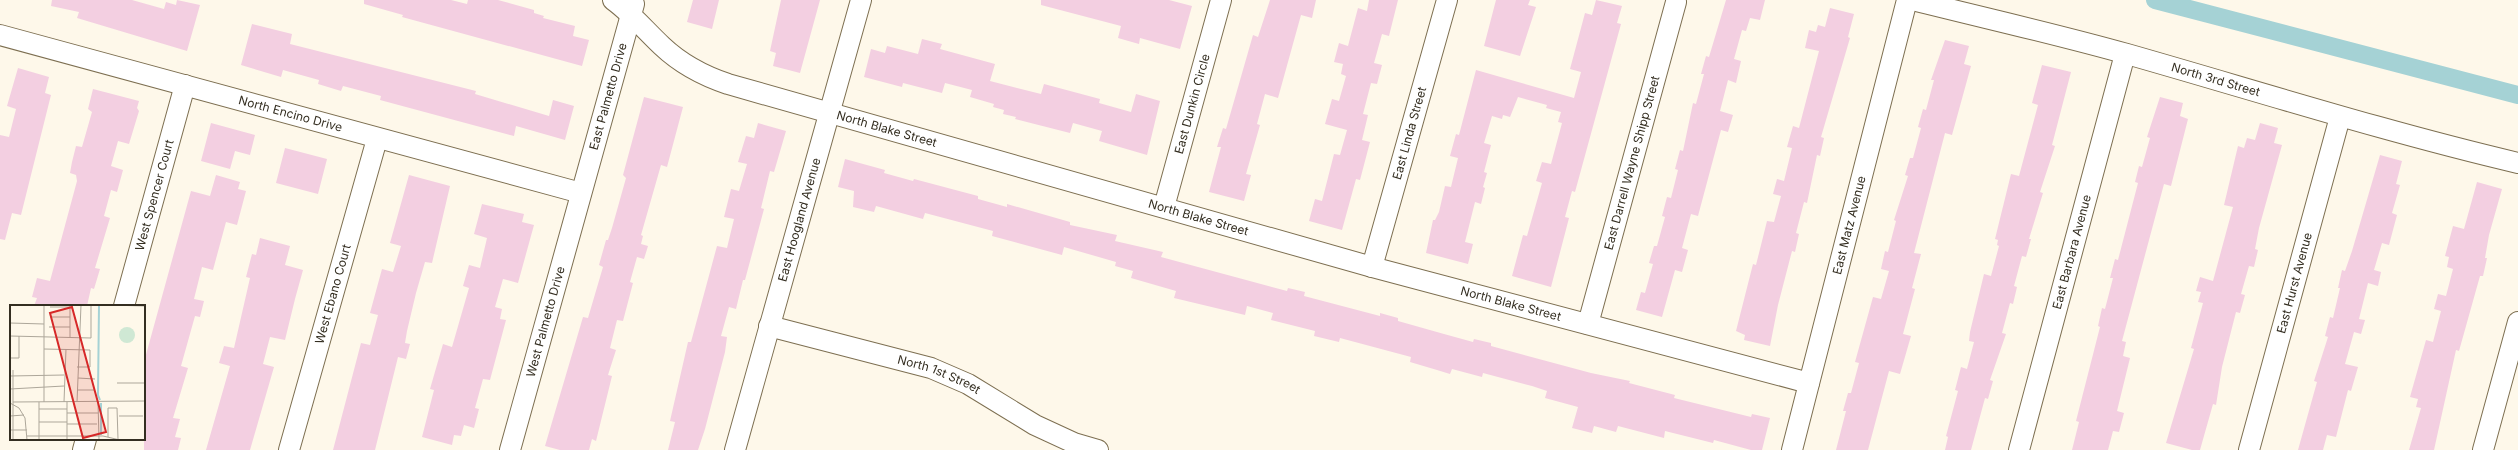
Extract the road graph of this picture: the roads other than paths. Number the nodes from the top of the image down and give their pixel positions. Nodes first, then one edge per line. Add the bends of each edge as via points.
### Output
1 (613, 0) edge
2 (861, 0) edge
3 (1221, 0) edge
4 (1447, 0) edge
5 (1907, 0) edge
6 (1913, 0) edge
7 (1676, 2) dead end
8 (633, 7) edge
9 (0, 35) edge
10 (2125, 54) junction
11 (185, 85) junction
12 (830, 114) junction
13 (2340, 117) junction
14 (377, 139) junction
15 (2518, 163) edge
16 (581, 193) junction
17 (1164, 207) junction
18 (1372, 267) junction
19 (124, 305) edge
20 (2518, 322) edge
21 (1588, 324) junction
22 (769, 326) junction
23 (1809, 383) junction
24 (86, 440) edge
25 (83, 450) edge
26 (289, 450) edge
27 (510, 450) edge
28 (735, 450) edge
29 (1098, 450) edge
30 (1792, 450) edge
31 (2019, 450) edge
32 (2249, 450) edge
33 (2482, 450) edge

1 - 8 street, North Blake Street
2 - 12 street
3 - 17 street, East Dunkin Circle
4 - 18 street, East Linda Street
5 - 23 street, East Matz Avenue
6 - 10 street, North 3rd Street
7 - 21 street, East Darrell Wayne Shipp Street
8 - 12 street, North Blake Street via 664,48 702,75
8 - 16 street, East Palmetto Drive
9 - 11 street, North Encino Drive
10 - 13 street, North 3rd Street
10 - 31 street, East Barbara Avenue
11 - 14 street, North Encino Drive
11 - 19 street, West Spencer Court
12 - 17 street, North Blake Street
12 - 22 street, East Hoogland Avenue
13 - 15 street, North 3rd Street
13 - 32 street, East Hurst Avenue
14 - 16 street, North Encino Drive
14 - 26 street, West Ebano Court
16 - 27 street, West Palmetto Drive
17 - 18 street, North Blake Street
18 - 21 street, North Blake Street
20 - 33 street
21 - 23 street, North Blake Street
22 - 28 street, East Hoogland Avenue
22 - 29 street, North 1st Street via 931,368 968,384 1035,426 1074,443
23 - 30 street, East Matz Avenue
24 - 25 street

